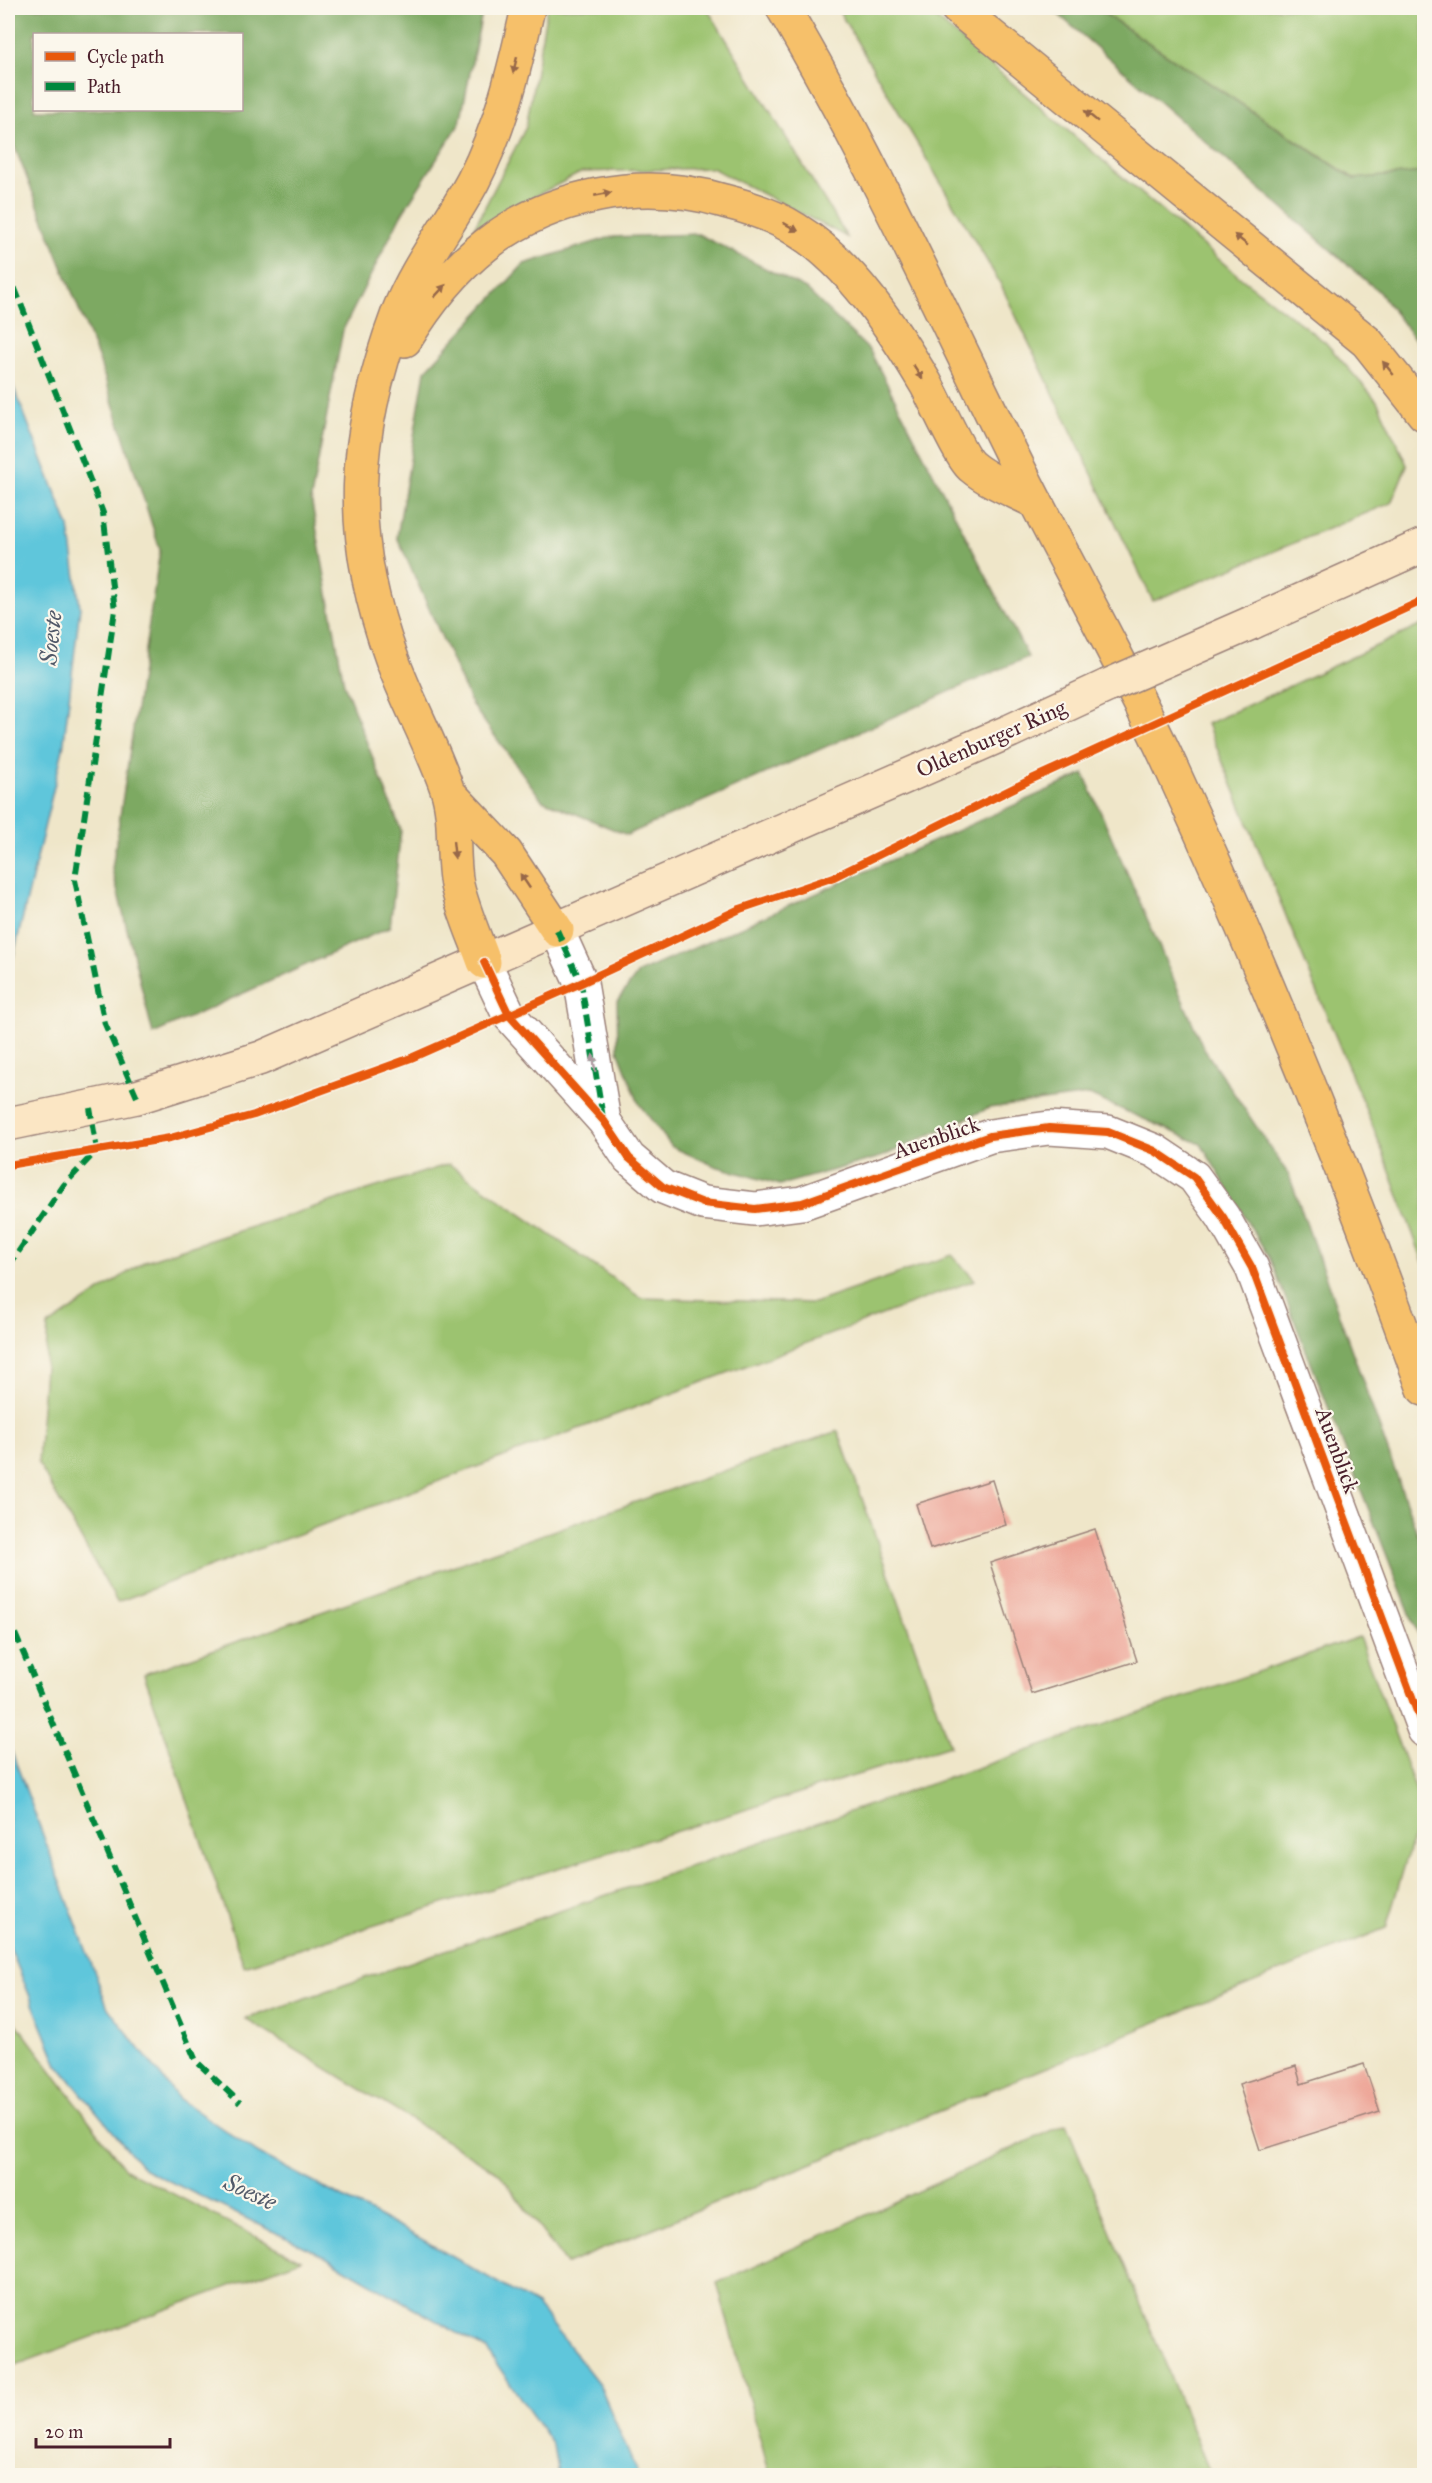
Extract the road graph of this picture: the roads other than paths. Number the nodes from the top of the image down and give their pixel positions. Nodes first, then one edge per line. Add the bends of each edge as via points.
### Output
1 (528, 8) edge
2 (783, 8) edge
3 (957, 8) edge
4 (373, 392) junction
5 (1425, 414) edge
6 (1036, 502) junction
7 (1425, 546) edge
8 (448, 792) junction
9 (557, 930) junction
10 (484, 962) junction
11 (604, 1121) junction
12 (8, 1124) edge
13 (1425, 1389) edge
14 (1425, 1731) edge

1 -> 4 highway via 497,127 473,181 428,252 399,310
2 - 6 highway via 833,92
5 -> 3 highway via 1367,342
4 -> 6 highway via 426,306 491,240 527,216 571,200 621,190 703,195 754,209 796,229 843,268 873,302 926,384 970,466
4 - 8 highway via 360,478 360,533 371,590 391,657
6 - 13 highway via 1169,763 1303,1073
7 - 9 main road, Oldenburger Ring, bridge
9 -> 8 highway via 506,854
8 -> 10 highway via 457,885
9 - 10 main road, Oldenburger Ring
11 -> 9 street, Auenblick via 581,983
10 - 11 street, Auenblick via 509,1015
10 - 12 main road, Oldenburger Ring via 261,1058 137,1097
11 - 14 street, Auenblick via 629,1158 663,1187 703,1203 755,1209 802,1203 990,1136 1049,1128 1108,1132 1155,1151 1194,1177 1223,1217 1251,1268

